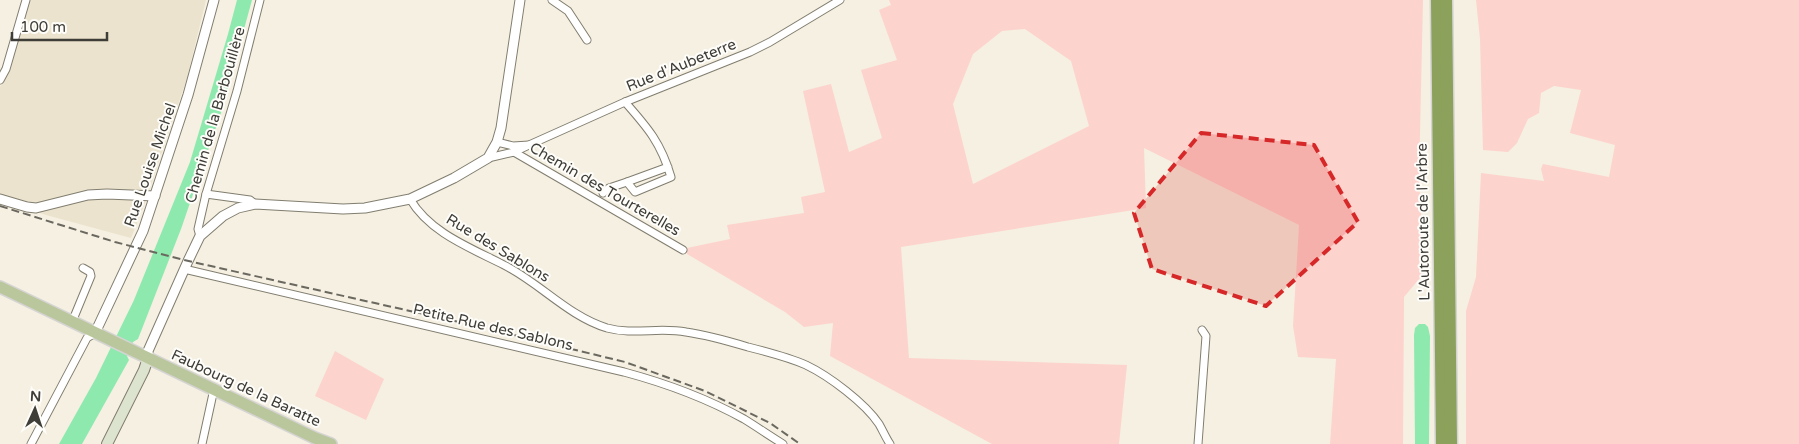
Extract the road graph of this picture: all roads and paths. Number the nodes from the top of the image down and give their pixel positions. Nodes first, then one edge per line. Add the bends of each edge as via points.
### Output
1 (26, 0) edge
2 (214, 0) edge
3 (260, 0) edge
4 (520, 0) edge
5 (552, 0) edge
6 (840, 0) edge
7 (1436, 0) edge
8 (1446, 0) edge
9 (587, 40) dead end
10 (0, 80) edge
11 (625, 102) junction
12 (497, 142) junction
13 (528, 146) junction
14 (514, 152) junction
15 (488, 158) junction
16 (668, 167) junction
17 (627, 182) junction
18 (602, 193) dead end
19 (206, 194) junction
20 (155, 196) junction
21 (0, 199) edge
22 (410, 199) junction
23 (255, 204) junction
24 (200, 236) junction
25 (683, 250) dead end
26 (83, 268) dead end
27 (184, 269) junction
28 (0, 288) edge
29 (72, 322) junction
30 (1202, 330) dead end
31 (99, 335) junction
32 (143, 355) junction
33 (214, 389) junction
34 (31, 444) edge
35 (107, 444) edge
36 (202, 444) edge
37 (332, 444) edge
38 (783, 444) edge
39 (890, 444) edge
40 (1198, 444) edge
41 (1442, 444) edge
42 (1451, 444) edge

1 - 10 street
2 - 20 street, Rue Louise Michel
3 - 19 street, Chemin de la Barbouillère
4 - 12 street
5 - 9 street via 568,10
6 - 11 street, Rue d'Aubeterre via 750,52
7 - 41 highway, L'Autoroute de l'Arbre
8 - 42 highway, L'Autoroute de l'Arbre
11 - 13 street, Rue d'Aubeterre
11 - 16 street via 652,132
12 - 13 street
12 - 15 street
13 - 14 street, Rue d'Aubeterre
14 - 15 street, Rue d'Aubeterre
14 - 25 street, Chemin des Tourterelles
15 - 22 street
16 - 17 street
16 - 17 street via 671,177 635,192
17 - 18 street
19 - 23 street via 250,200
19 - 24 street, Chemin de la Barbouillère via 198,229
20 - 21 street via 88,195 36,208
20 - 31 street, Rue Louise Michel
22 - 23 street via 343,209
22 - 39 street, Rue des Sablons via 421,214 443,233 512,269 577,315 606,327 638,332 685,332 733,342 806,366 855,399 878,423
23 - 24 street via 223,216
24 - 27 street
26 - 29 street via 91,276
27 - 32 street via 148,351
27 - 38 street, Petite Rue des Sablons via 651,380 701,398
28 - 29 main road, Faubourg de la Baratte
29 - 31 main road, Faubourg de la Baratte
30 - 40 street via 1206,336
31 - 32 main road, Faubourg de la Baratte
31 - 34 street via 87,338
32 - 33 main road, Faubourg de la Baratte
32 - 35 main road via 144,370
33 - 36 street
33 - 37 main road, Faubourg de la Baratte

